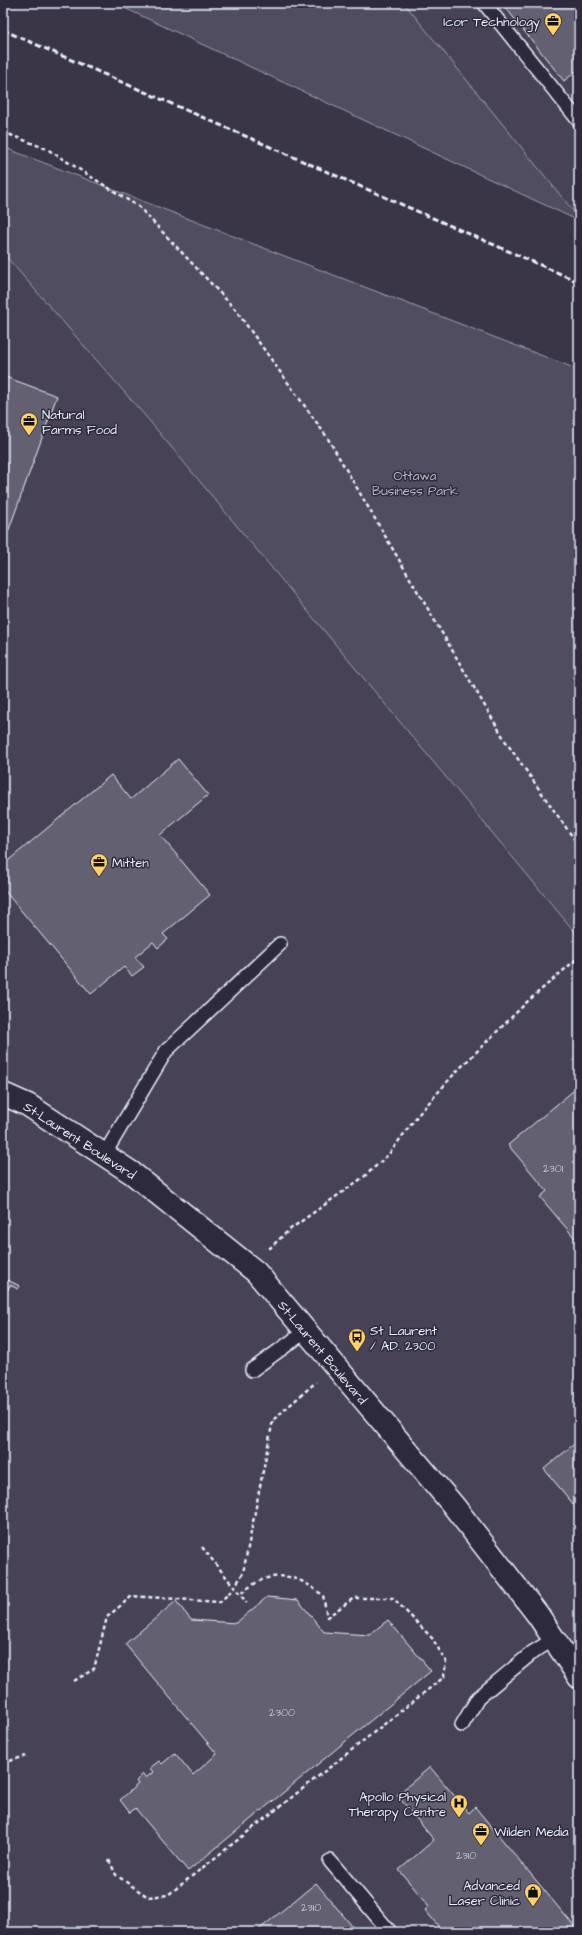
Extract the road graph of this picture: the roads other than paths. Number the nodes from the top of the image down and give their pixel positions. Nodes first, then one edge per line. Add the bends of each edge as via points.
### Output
1 (484, 3) edge
2 (579, 121) edge
3 (280, 944) dead end
4 (3, 1094) edge
5 (104, 1155) junction
6 (306, 1331) junction
7 (252, 1370) dead end
8 (554, 1639) junction
9 (579, 1677) edge
10 (462, 1725) dead end
11 (330, 1861) dead end
12 (390, 1932) edge

1 - 2 lane
3 - 5 lane via 166,1051
4 - 5 street, St-Laurent Boulevard via 28,1105
5 - 6 street, St-Laurent Boulevard via 132,1173 252,1269
6 - 7 lane
6 - 8 street, St-Laurent Boulevard via 453,1505
8 - 9 street, St-Laurent Boulevard
8 - 10 lane via 533,1652 478,1698
11 - 12 lane

